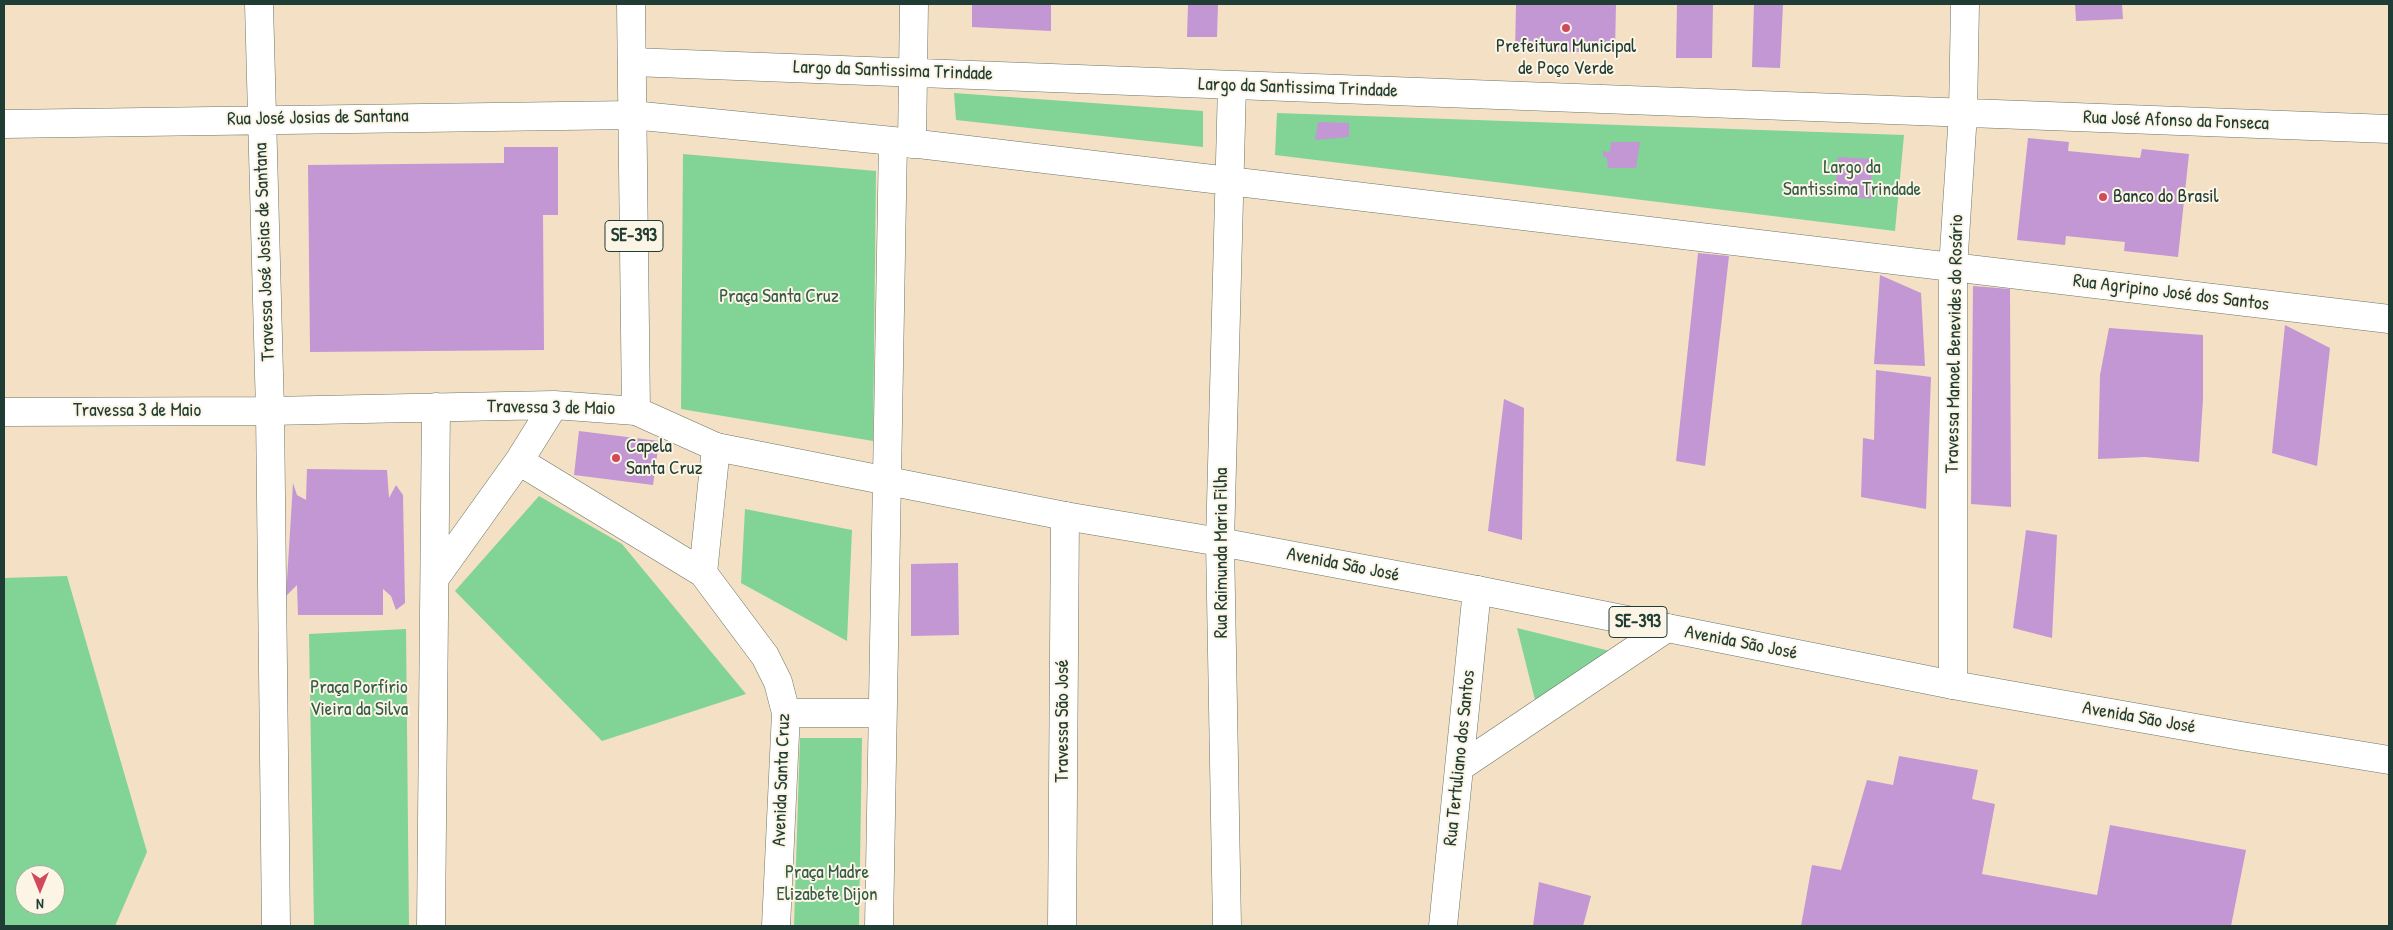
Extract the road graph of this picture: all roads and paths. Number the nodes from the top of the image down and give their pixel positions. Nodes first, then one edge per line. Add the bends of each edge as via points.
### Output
1 (259, 4) edge
2 (631, 4) edge
3 (914, 4) edge
4 (1964, 4) edge
5 (632, 62) junction
6 (914, 72) junction
7 (1232, 85) junction
8 (1963, 113) junction
9 (632, 115) junction
10 (261, 118) junction
11 (4, 124) edge
12 (2389, 129) edge
13 (903, 142) junction
14 (1230, 180) junction
15 (1953, 268) junction
16 (2389, 319) edge
17 (554, 405) junction
18 (436, 407) junction
19 (270, 410) junction
20 (636, 410) junction
21 (4, 412) edge
22 (716, 447) junction
23 (519, 461) junction
24 (886, 482) junction
25 (1065, 516) junction
26 (1220, 542) junction
27 (703, 572) junction
28 (435, 578) junction
29 (1477, 590) junction
30 (1667, 628) junction
31 (1953, 685) junction
32 (786, 713) junction
33 (882, 713) junction
34 (2389, 760) edge
35 (1460, 767) junction
36 (276, 926) edge
37 (431, 926) edge
38 (776, 926) edge
39 (879, 926) edge
40 (1062, 926) edge
41 (1228, 926) edge
42 (1443, 926) edge

1 - 10 street, Travessa José Josias de Santana
2 - 5 street, SE-393
3 - 6 street
4 - 8 street, Travessa Manoel Benevides do Rosário
5 - 6 street, Largo da Santissima Trindade
5 - 9 street, SE-393
6 - 7 street, Largo da Santissima Trindade
6 - 13 street
7 - 8 street, Largo da Santissima Trindade
7 - 14 street, Rua Raimunda Maria Filha
8 - 12 street, Rua José Afonso da Fonseca
8 - 15 street, Travessa Manoel Benevides do Rosário
9 - 10 street, Rua José Josias de Santana
9 - 13 street
9 - 20 street, SE-393
10 - 11 street, Rua José Josias de Santana
10 - 19 street, Travessa José Josias de Santana
13 - 14 street
13 - 24 street
14 - 15 street
14 - 26 street, Rua Raimunda Maria Filha
15 - 16 street, Rua Agripino José dos Santos
15 - 31 street, Travessa Manoel Benevides do Rosário
17 - 18 street, Travessa 3 de Maio
17 - 20 street, Travessa 3 de Maio
17 - 23 street
18 - 19 street
18 - 28 street
19 - 21 street, Travessa 3 de Maio
19 - 36 street
20 - 22 street, SE-393
22 - 24 street, SE-393
22 - 27 street
23 - 27 street, Avenida Santa Cruz
23 - 28 street
24 - 25 street, Avenida São José / SE-393
24 - 33 street
25 - 26 street, Avenida São José / SE-393
25 - 40 street, Travessa São José
26 - 29 street, Avenida São José / SE-393
26 - 41 street, Rua Raimunda Maria Filha
27 - 32 street, Avenida Santa Cruz via 765,656 778,682
28 - 37 street
29 - 30 street, Avenida São José / SE-393
29 - 35 street, Rua Tertuliano dos Santos
30 - 31 street, Avenida São José / SE-393
30 - 35 street
31 - 34 street, Avenida São José / SE-393
32 - 33 street
32 - 38 street, Avenida Santa Cruz
33 - 39 street
35 - 42 street, Rua Tertuliano dos Santos

